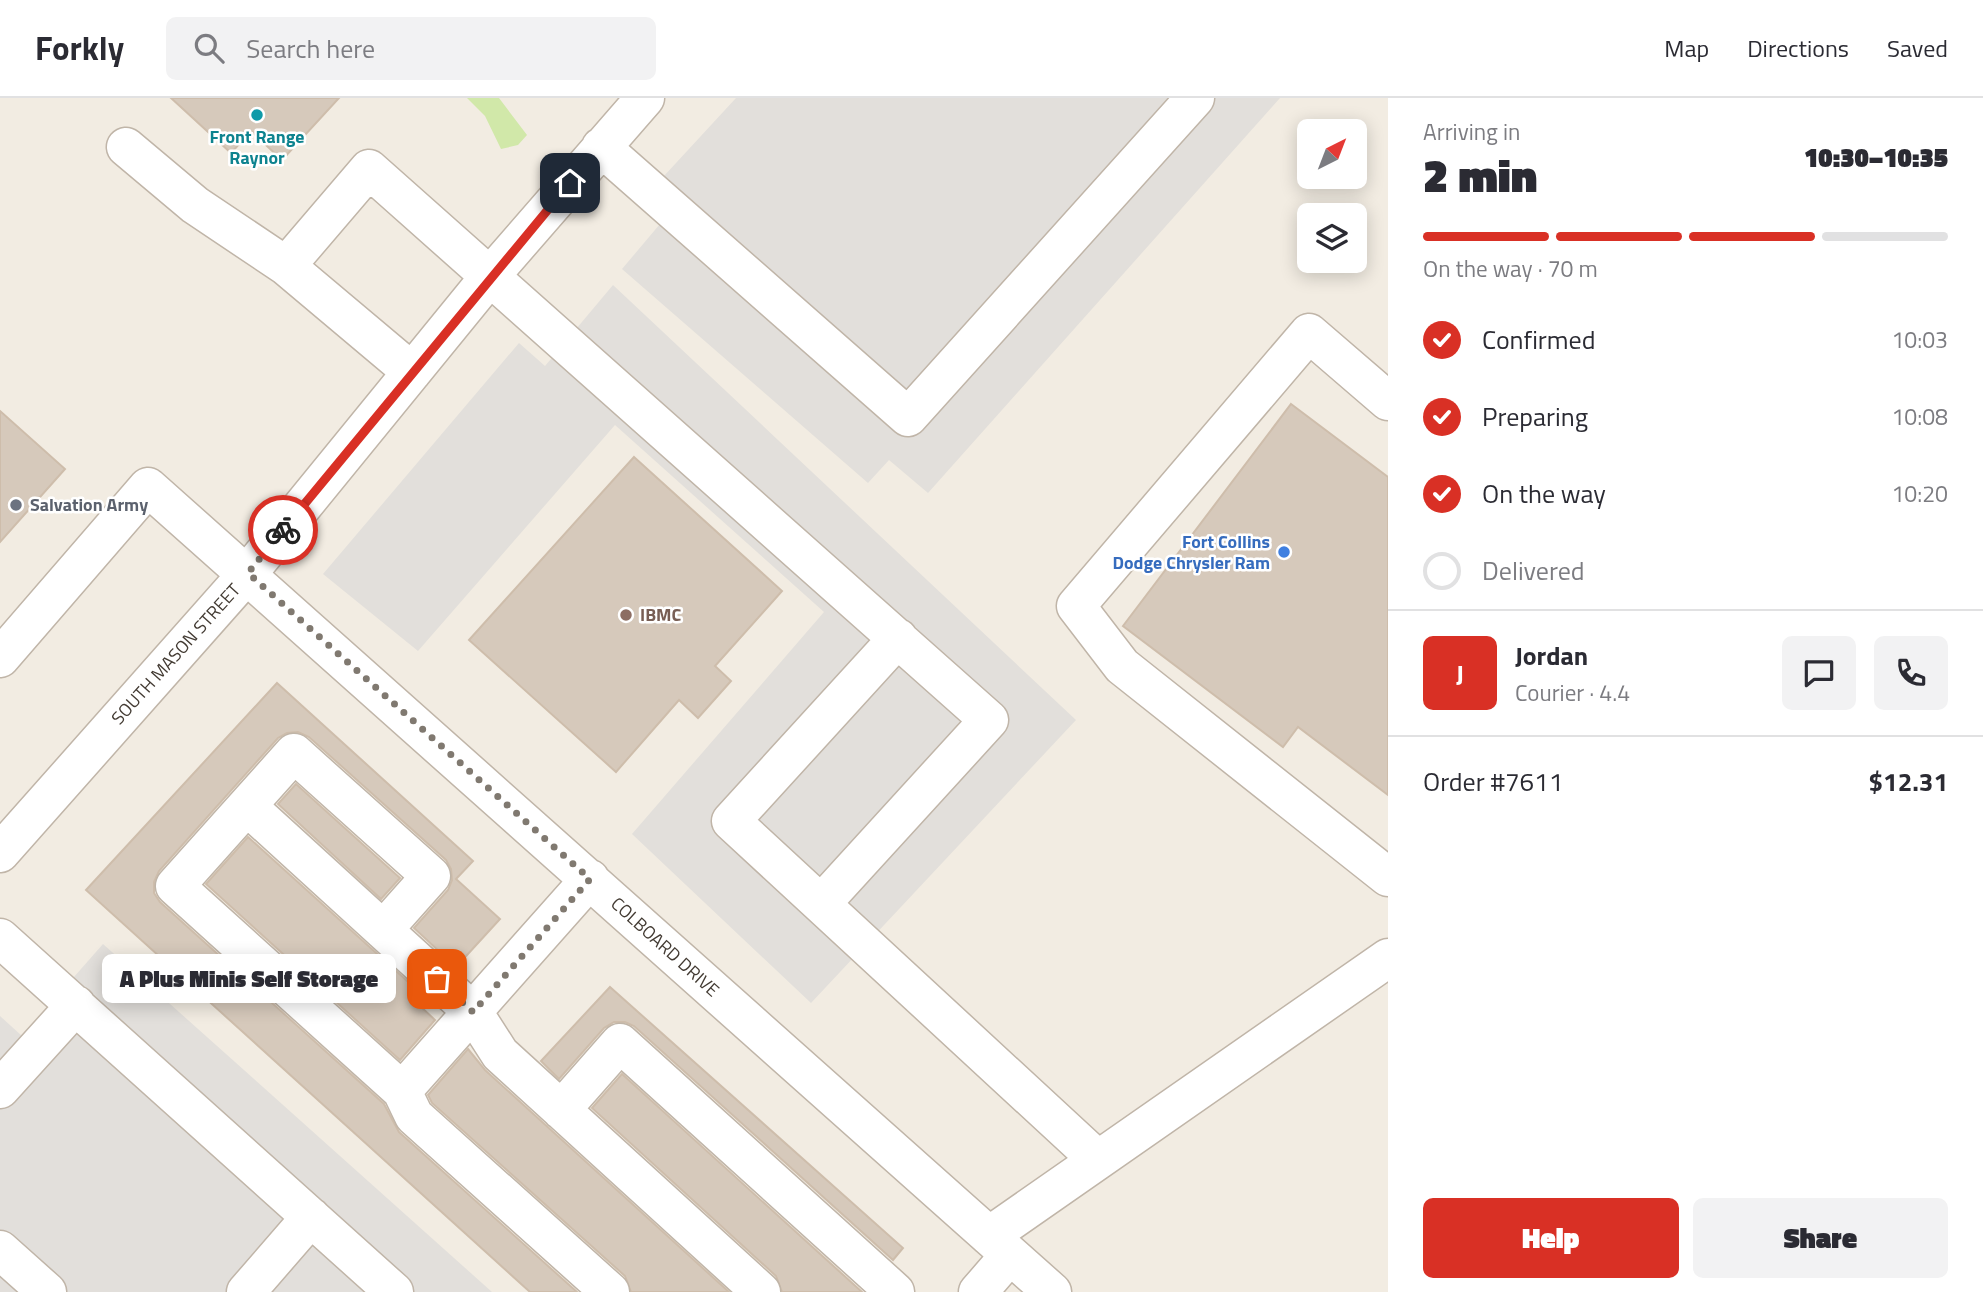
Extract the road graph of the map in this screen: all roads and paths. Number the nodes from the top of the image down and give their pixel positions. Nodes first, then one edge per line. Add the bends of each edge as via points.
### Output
1 (645, 98) edge
2 (1195, 98) edge
3 (126, 147) dead end
4 (601, 147) junction
5 (286, 266) junction
6 (491, 275) junction
7 (412, 372) junction
8 (1388, 401) edge
9 (248, 573) junction
10 (898, 638) junction
11 (0, 658) edge
12 (247, 806) junction
13 (0, 853) edge
14 (1388, 877) edge
15 (590, 879) junction
16 (821, 904) junction
17 (383, 930) junction
18 (0, 938) edge
19 (1388, 958) edge
20 (76, 1005) junction
21 (473, 1012) junction
22 (0, 1089) edge
23 (402, 1091) junction
24 (561, 1110) junction
25 (1097, 1159) junction
26 (311, 1217) junction
27 (999, 1245) junction
28 (0, 1250) edge
29 (887, 1289) edge
30 (47, 1292) edge
31 (246, 1292) edge
32 (394, 1292) edge
33 (610, 1292) edge
34 (761, 1292) edge
35 (978, 1292) edge
36 (1052, 1292) edge

1 - 4 street, SOUTH MASON STREET
2 - 4 street via 908,417
3 - 5 street via 195,205
4 - 6 street, SOUTH MASON STREET
5 - 6 street via 369,169
5 - 7 street
6 - 7 street, SOUTH MASON STREET
6 - 10 street
7 - 9 street, SOUTH MASON STREET
8 - 14 street via 1309,333 1076,606 1122,666
9 - 11 street, COLBOARD DRIVE via 148,487
9 - 13 street, SOUTH MASON STREET
9 - 15 street, COLBOARD DRIVE
10 - 16 street via 731,821
10 - 16 street via 989,720
12 - 17 street
12 - 17 street via 295,753 431,876
12 - 23 street via 175,886
15 - 21 street
15 - 27 street, COLBOARD DRIVE
16 - 25 street
17 - 21 street
18 - 20 street
19 - 25 street
20 - 22 street
20 - 26 street
21 - 23 street
21 - 24 street via 500,1054
23 - 33 street via 414,1116
24 - 29 street via 620,1043
24 - 34 street
25 - 27 street
26 - 31 street
26 - 32 street
27 - 35 street
27 - 36 street, COLBOARD DRIVE
28 - 30 street

